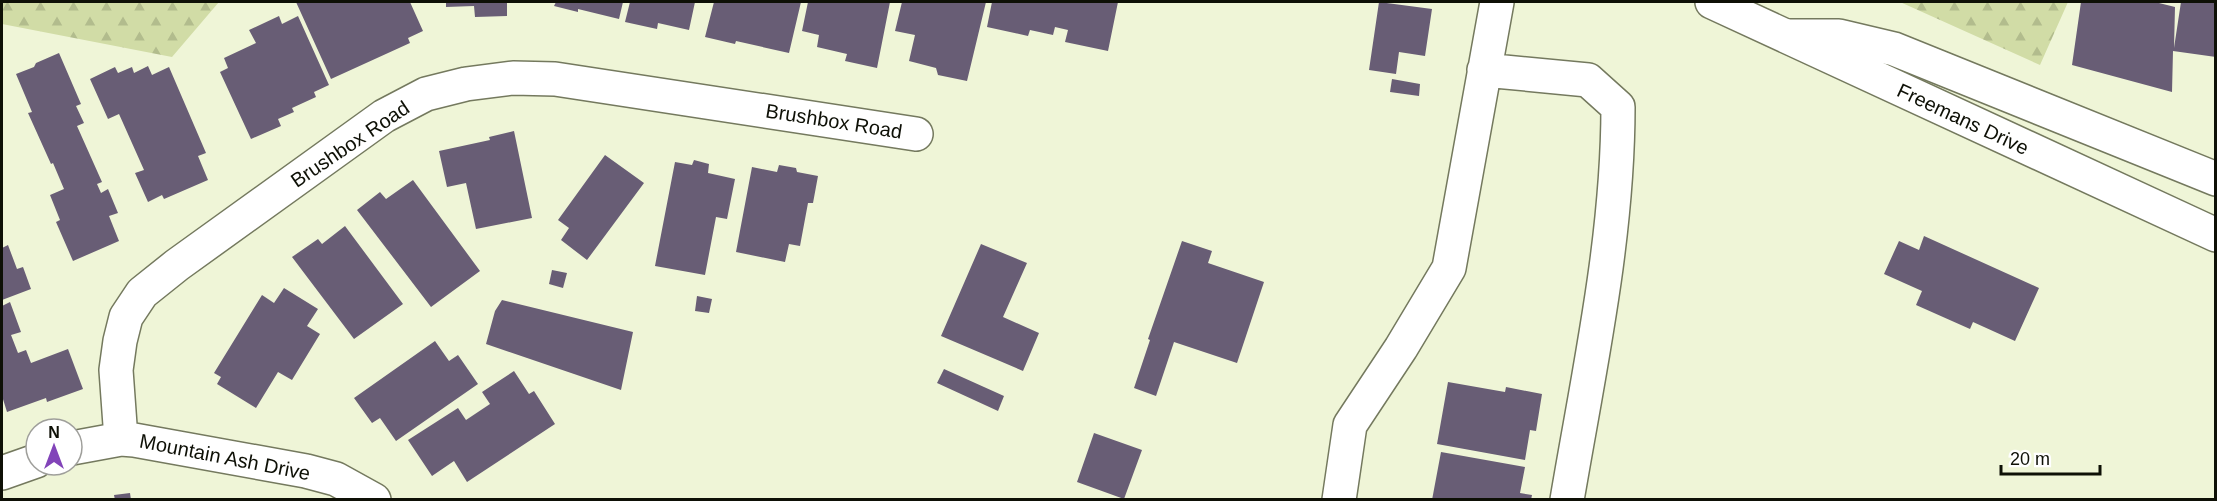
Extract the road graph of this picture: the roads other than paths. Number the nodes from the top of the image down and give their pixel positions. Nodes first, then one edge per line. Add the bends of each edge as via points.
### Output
1 (1497, 2) edge
2 (1712, 2) edge
3 (1787, 36) junction
4 (1484, 70) junction
5 (916, 134) dead end
6 (2216, 178) edge
7 (2216, 235) edge
8 (121, 439) junction
9 (84, 446) edge
10 (24, 465) edge
11 (2, 473) edge
12 (374, 500) edge
13 (1340, 500) edge
14 (1567, 500) edge

1 - 4 street
2 - 3 street, Freemans Drive
3 - 6 street via 1839,36 1894,50
3 - 7 street, Freemans Drive
4 - 13 street via 1449,268 1350,425
4 - 14 street via 1588,80 1618,107 1618,159 1606,269
5 - 8 street, Brushbox Road via 555,79 513,78 426,94 384,116 142,293 126,317 120,340 116,370
8 - 9 street, Mountain Ash Drive
8 - 12 street, Mountain Ash Drive via 306,471 336,479
10 - 11 street

